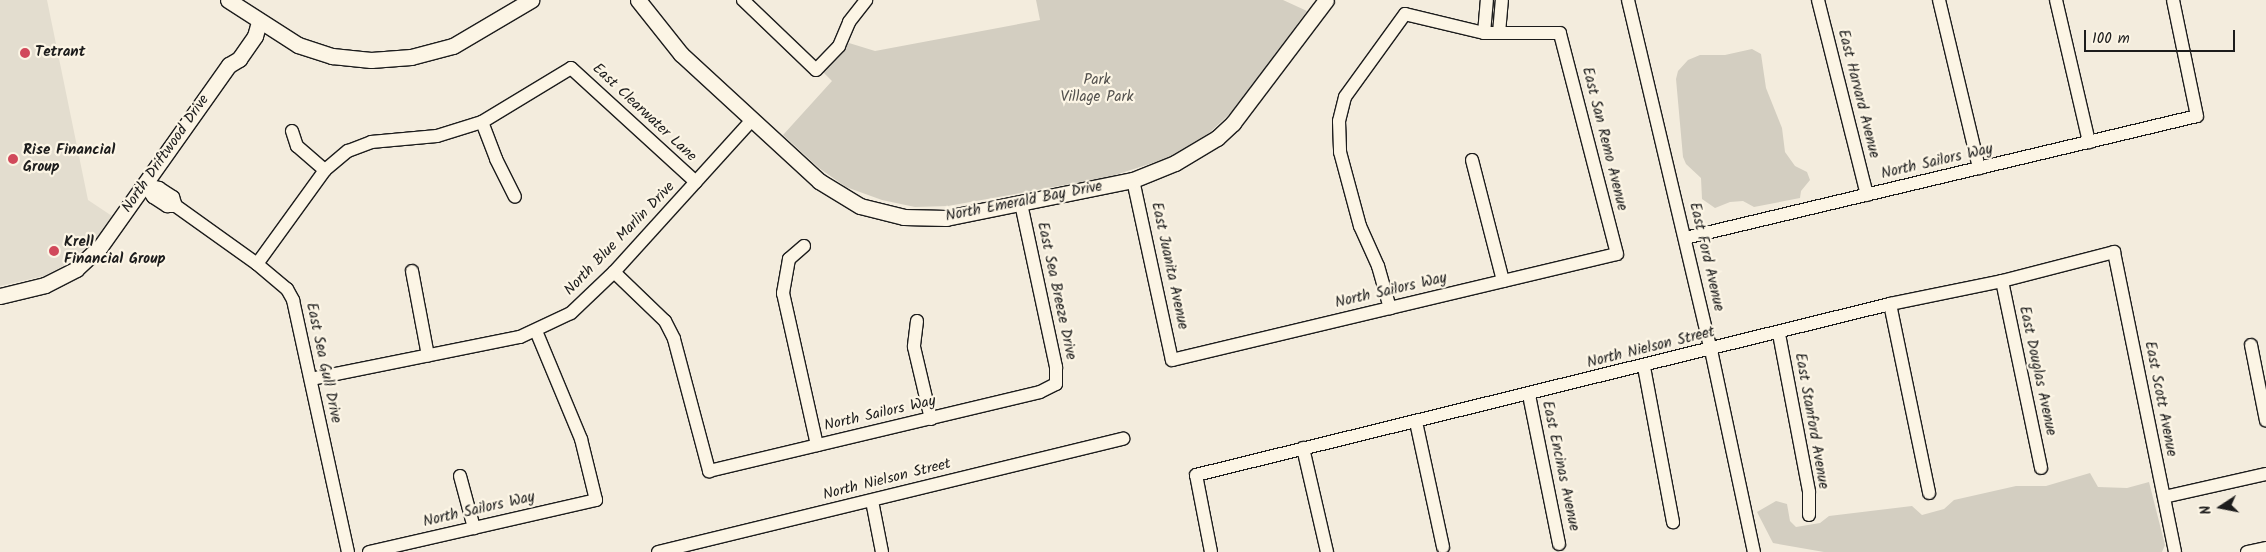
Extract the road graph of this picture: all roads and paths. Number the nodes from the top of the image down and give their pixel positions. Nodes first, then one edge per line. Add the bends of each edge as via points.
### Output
1 (228, 0) edge
2 (531, 0) edge
3 (638, 0) edge
4 (743, 0) edge
5 (866, 0) edge
6 (1326, 0) edge
7 (1487, 0) edge
8 (1502, 0) edge
9 (1628, 0) edge
10 (1818, 0) edge
11 (1939, 0) edge
12 (2056, 0) edge
13 (2173, 0) edge
14 (259, 22) junction
15 (1484, 33) junction
16 (1499, 33) junction
17 (752, 120) junction
18 (482, 122) junction
19 (292, 131) dead end
20 (2089, 142) junction
21 (1472, 160) dead end
22 (1979, 168) junction
23 (324, 170) junction
24 (1133, 180) junction
25 (696, 182) junction
26 (144, 184) junction
27 (1867, 195) junction
28 (515, 197) dead end
29 (1021, 204) junction
30 (1685, 238) junction
31 (804, 246) dead end
32 (2114, 252) joint
33 (1617, 254) joint
34 (257, 264) junction
35 (412, 271) dead end
36 (614, 272) junction
37 (1503, 281) junction
38 (2002, 281) junction
39 (0, 296) edge
40 (1890, 304) junction
41 (1390, 308) junction
42 (917, 321) dead end
43 (536, 331) junction
44 (1779, 334) junction
45 (2250, 345) dead end
46 (1711, 350) junction
47 (428, 356) junction
48 (1172, 360) joint
49 (1644, 367) junction
50 (311, 380) junction
51 (1056, 384) joint
52 (1529, 395) junction
53 (931, 419) junction
54 (2266, 421) edge
55 (1416, 422) junction
56 (1123, 439) dead end
57 (817, 445) junction
58 (1303, 448) junction
59 (2041, 468) dead end
60 (2266, 474) edge
61 (460, 476) dead end
62 (1929, 494) dead end
63 (2164, 497) junction
64 (872, 501) junction
65 (1809, 515) dead end
66 (1673, 522) dead end
67 (474, 528) junction
68 (1559, 544) dead end
69 (1443, 547) dead end
70 (2266, 548) edge
71 (348, 552) edge
72 (369, 552) edge
73 (658, 552) edge
74 (882, 552) edge
75 (1211, 552) edge
76 (1327, 552) edge
77 (1754, 552) edge
78 (2175, 552) edge
79 (2246, 552) edge

1 - 14 street
2 - 14 street via 462,42 433,53 394,59 332,56 298,45
3 - 17 street, North Emerald Bay Drive via 672,44
4 - 5 street via 816,70 839,46 848,22
6 - 24 street, North Emerald Bay Drive via 1233,122 1217,138 1175,163
7 - 15 street
8 - 16 street
9 - 30 street, East Ford Avenue
10 - 27 street, East Harvard Avenue
11 - 22 street
12 - 20 street
13 - 20 street, North Sailors Way via 2197,116
14 - 26 street, North Driftwood Drive via 255,36 239,59 229,65
15 - 16 street
15 - 41 street via 1405,14 1345,97 1339,121 1340,152 1360,226 1378,266
16 - 33 street, East San Remo Avenue via 1560,33
17 - 25 street, North Blue Marlin Drive
17 - 29 street, North Emerald Bay Drive via 819,181 860,206 904,217 946,218
18 - 23 street via 438,136 371,142 348,151
18 - 25 street, East Clearwater Lane via 571,68
18 - 28 street
19 - 23 street via 296,146
20 - 22 street, North Sailors Way
21 - 37 street
22 - 27 street, North Sailors Way
23 - 34 street
24 - 29 street, North Emerald Bay Drive
24 - 48 street, East Juanita Avenue
25 - 36 street, North Blue Marlin Drive
26 - 34 street, East Sea Gull Drive via 173,197 176,206
26 - 39 street, North Driftwood Drive via 100,247 76,269 39,288
27 - 30 street, North Sailors Way
29 - 51 street, East Sea Breeze Drive via 1056,368
30 - 46 street, East Ford Avenue
31 - 57 street via 789,259 783,293
32 - 38 street, North Nielson Street
32 - 63 street, East Scott Avenue
33 - 37 street, North Sailors Way
34 - 50 street, East Sea Gull Drive via 286,289 293,300
35 - 47 street
36 - 43 street, North Blue Marlin Drive via 570,313
36 - 57 street, North Sailors Way via 665,321 674,339 709,471
37 - 41 street, North Sailors Way
38 - 40 street, North Nielson Street
38 - 59 street, East Douglas Avenue
40 - 44 street, North Nielson Street
40 - 62 street
41 - 48 street, North Sailors Way
42 - 53 street via 914,347
43 - 47 street, North Blue Marlin Drive
43 - 67 street, North Sailors Way via 581,439 596,500
44 - 46 street, North Nielson Street
44 - 65 street, East Stanford Avenue via 1810,492
45 - 54 street
46 - 49 street, North Nielson Street
46 - 77 street, East Ford Avenue
47 - 50 street, North Blue Marlin Drive
49 - 52 street, North Nielson Street
49 - 66 street
50 - 71 street, East Sea Gull Drive
51 - 53 street, North Sailors Way via 1040,392
52 - 55 street, North Nielson Street
52 - 68 street, East Encinas Avenue
53 - 57 street, North Sailors Way
55 - 58 street, North Nielson Street
55 - 69 street
56 - 64 street, North Nielson Street
58 - 75 street, North Nielson Street via 1196,474
58 - 76 street
60 - 63 street
61 - 67 street
63 - 78 street, East Scott Avenue
64 - 73 street, North Nielson Street
64 - 74 street
67 - 72 street, North Sailors Way
70 - 79 street

